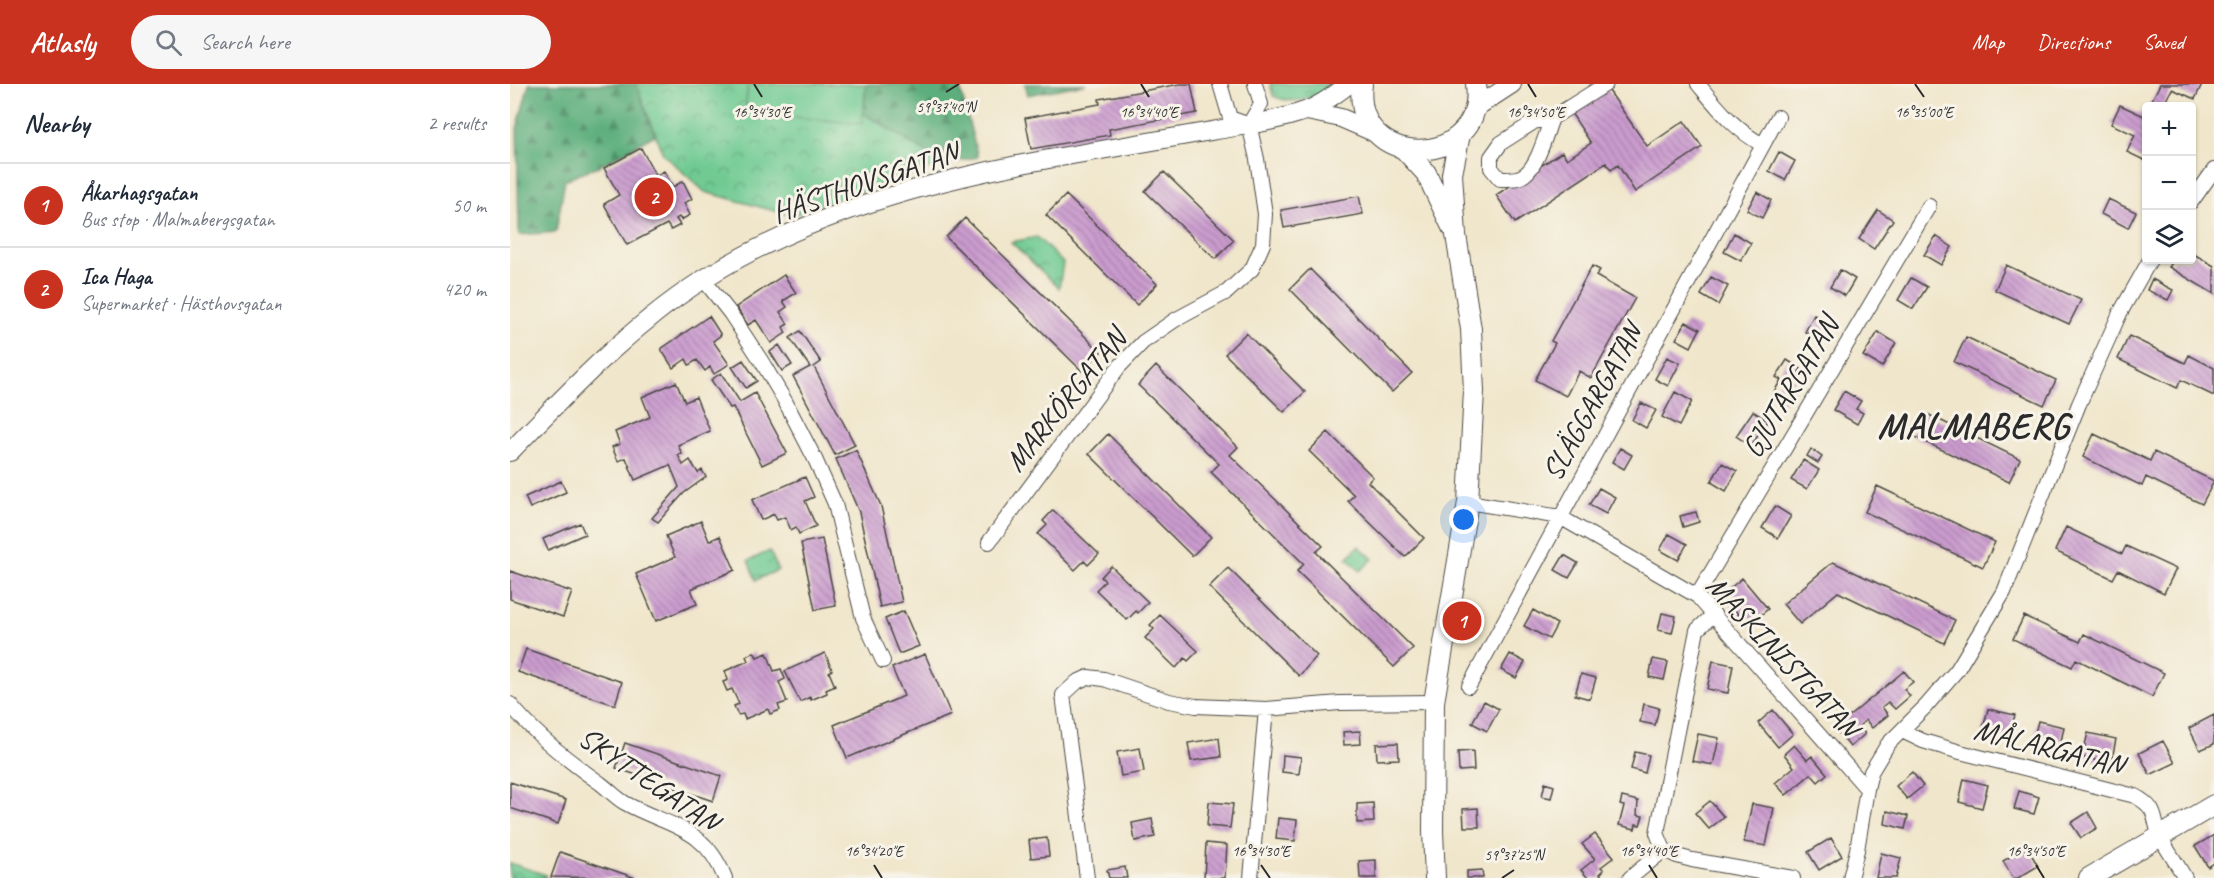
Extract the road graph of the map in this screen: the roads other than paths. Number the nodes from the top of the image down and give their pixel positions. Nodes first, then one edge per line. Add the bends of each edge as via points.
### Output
1 (1220, 84) edge
2 (1255, 84) edge
3 (1349, 84) edge
4 (1362, 84) edge
5 (1476, 84) edge
6 (1512, 84) edge
7 (1606, 84) edge
8 (1698, 84) edge
9 (1475, 108) junction
10 (1307, 111) junction
11 (1778, 117) dead end
12 (1552, 118) junction
13 (1249, 124) junction
14 (1378, 134) junction
15 (1460, 134) junction
16 (1763, 145) junction
17 (1404, 149) junction
18 (2214, 170) edge
19 (2196, 195) edge
20 (1929, 206) dead end
21 (1456, 234) junction
22 (2148, 264) edge
23 (704, 280) junction
24 (510, 452) edge
25 (1468, 502) junction
26 (1560, 518) junction
27 (989, 542) dead end
28 (1697, 596) junction
29 (1714, 614) junction
30 (883, 661) dead end
31 (1469, 686) dead end
32 (1434, 702) junction
33 (510, 704) edge
34 (1266, 709) junction
35 (1902, 731) junction
36 (1867, 789) junction
37 (2214, 805) edge
38 (2160, 837) junction
39 (1665, 850) junction
40 (725, 878) edge
41 (1087, 878) edge
42 (1251, 878) edge
43 (1435, 878) edge
44 (1630, 878) edge
45 (1793, 878) edge
46 (1850, 878) edge
47 (2089, 878) edge
48 (2185, 878) edge

1 - 13 street via 1230,118
2 - 13 street via 1261,104
3 - 10 street, HÄSTHOVSGATAN
4 - 14 main road via 1363,108
5 - 9 main road
6 - 9 street
7 - 12 street
8 - 16 street via 1740,132
9 - 15 main road
10 - 13 street, HÄSTHOVSGATAN
10 - 14 street, HÄSTHOVSGATAN via 1341,117
11 - 16 street, SLÄGGARGATAN
12 - 12 street via 1534,122 1501,143 1491,157 1491,168 1500,179 1512,180 1532,166
13 - 23 street, HÄSTHOVSGATAN via 1046,159 920,188 794,232
13 - 27 street, MARKÖRGATAN via 1265,214 1263,244 1252,269 1227,292 1143,342 1118,368
14 - 17 main road
15 - 17 main road via 1434,149
15 - 21 main road via 1452,174
16 - 26 street, SLÄGGARGATAN
17 - 21 main road via 1426,173
18 - 19 street
20 - 28 street, GJUTARGATAN
21 - 25 main road via 1474,391
22 - 35 street via 2120,313 2079,404 2004,592 1957,670
23 - 24 street, HÄSTHOVSGATAN via 634,332
23 - 30 street via 762,362 815,459 835,504 863,618
25 - 26 street, MASKINISTGATAN
25 - 32 main road
26 - 28 street, MASKINISTGATAN
26 - 31 street, SLÄGGARGATAN
28 - 29 street, MASKINISTGATAN
29 - 36 street, MASKINISTGATAN
29 - 39 street via 1697,630 1695,639 1657,833
32 - 34 street
32 - 43 main road
33 - 40 street, SKYTTEGATAN via 576,767 625,802 694,835 717,859
34 - 41 street via 1196,706 1088,677 1063,695
34 - 42 street
35 - 36 street via 1880,756
35 - 38 street, MÅLARGATAN via 1960,752 2135,796 2155,814
36 - 46 street
37 - 38 main road
38 - 47 main road
38 - 48 street, MÅLARGATAN
39 - 44 street
39 - 45 street via 1692,860

